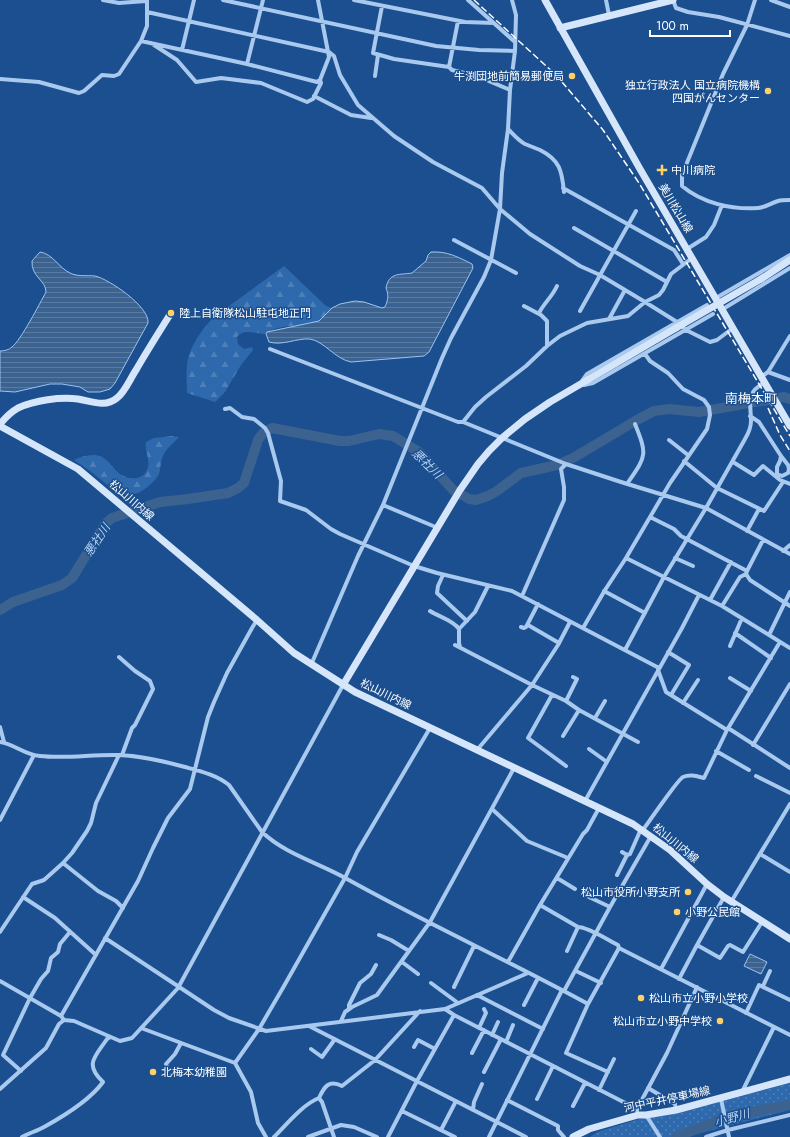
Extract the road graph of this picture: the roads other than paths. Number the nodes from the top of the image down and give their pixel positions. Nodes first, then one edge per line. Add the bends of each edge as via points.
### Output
1 (103, 0) edge
2 (146, 0) edge
3 (194, 0) edge
4 (223, 0) edge
5 (263, 0) edge
6 (318, 0) edge
7 (354, 0) edge
8 (468, 0) edge
9 (512, 0) edge
10 (546, 0) edge
11 (606, 0) edge
12 (673, 0) edge
13 (755, 0) edge
14 (771, 0) edge
15 (382, 6) junction
16 (790, 7) edge
17 (261, 9) junction
18 (146, 12) junction
19 (609, 16) junction
20 (189, 21) junction
21 (458, 21) junction
22 (323, 22) junction
23 (494, 23) junction
24 (747, 25) junction
25 (560, 28) junction
26 (790, 31) edge
27 (377, 32) junction
28 (254, 36) junction
29 (789, 36) edge
30 (141, 41) junction
31 (515, 42) junction
32 (151, 43) junction
33 (452, 48) junction
34 (182, 50) junction
35 (515, 51) junction
36 (328, 52) junction
37 (378, 55) junction
38 (247, 64) junction
39 (449, 67) junction
40 (375, 76) dead end
41 (0, 79) edge
42 (320, 80) junction
43 (510, 90) junction
44 (314, 96) junction
45 (371, 118) junction
46 (508, 129) junction
47 (790, 200) edge
48 (722, 205) junction
49 (500, 209) junction
50 (636, 211) dead end
51 (628, 224) junction
52 (574, 228) dead end
53 (454, 240) dead end
54 (687, 249) junction
55 (613, 251) junction
56 (790, 255) edge
57 (692, 258) junction
58 (491, 260) junction
59 (790, 260) edge
60 (683, 264) junction
61 (790, 268) edge
62 (516, 273) dead end
63 (600, 275) junction
64 (667, 282) junction
65 (557, 286) dead end
66 (625, 290) junction
67 (716, 298) junction
68 (645, 302) junction
69 (707, 305) dead end
70 (524, 306) dead end
71 (723, 309) junction
72 (580, 310) dead end
73 (695, 312) junction
74 (171, 313) dead end
75 (539, 313) junction
76 (713, 314) dead end
77 (609, 320) junction
78 (700, 321) junction
79 (676, 325) junction
80 (734, 328) junction
81 (686, 330) junction
82 (790, 336) edge
83 (547, 346) junction
84 (270, 349) dead end
85 (645, 354) junction
86 (768, 372) junction
87 (762, 380) junction
88 (790, 380) edge
89 (578, 386) junction
90 (422, 407) junction
91 (225, 409) dead end
92 (750, 416) junction
93 (463, 422) junction
94 (635, 424) dead end
95 (0, 425) edge
96 (790, 426) edge
97 (502, 438) junction
98 (669, 440) dead end
99 (688, 455) junction
100 (781, 456) junction
101 (684, 461) junction
102 (733, 462) junction
103 (566, 464) junction
104 (783, 482) junction
105 (627, 484) junction
106 (790, 484) edge
107 (717, 488) junction
108 (663, 495) junction
109 (383, 505) junction
110 (706, 508) junction
111 (759, 509) junction
112 (650, 517) junction
113 (438, 528) junction
114 (747, 530) junction
115 (687, 539) junction
116 (763, 540) junction
117 (364, 543) junction
118 (790, 545) edge
119 (783, 551) junction
120 (790, 554) edge
121 (626, 558) junction
122 (675, 558) junction
123 (731, 562) junction
124 (414, 566) junction
125 (693, 566) dead end
126 (747, 573) junction
127 (443, 575) junction
128 (664, 577) junction
129 (488, 586) junction
130 (604, 591) junction
131 (790, 592) edge
132 (699, 595) junction
133 (522, 596) junction
134 (710, 600) junction
135 (785, 603) junction
136 (538, 604) junction
137 (722, 606) junction
138 (790, 606) edge
139 (430, 611) dead end
140 (645, 613) junction
141 (742, 618) junction
142 (257, 620) junction
143 (467, 620) junction
144 (570, 622) junction
145 (528, 625) junction
146 (521, 627) dead end
147 (582, 628) junction
148 (459, 629) junction
149 (735, 633) junction
150 (769, 635) junction
151 (559, 642) junction
152 (780, 642) junction
153 (730, 646) dead end
154 (790, 648) edge
155 (625, 650) junction
156 (668, 652) junction
157 (119, 657) dead end
158 (771, 658) junction
159 (311, 665) junction
160 (659, 669) junction
161 (573, 677) dead end
162 (730, 678) dead end
163 (698, 680) dead end
164 (790, 684) edge
165 (343, 685) junction
166 (532, 685) junction
167 (751, 691) junction
168 (552, 695) junction
169 (671, 695) junction
170 (566, 701) junction
171 (605, 701) dead end
172 (683, 703) junction
173 (580, 710) junction
174 (595, 718) junction
175 (0, 727) edge
176 (430, 728) junction
177 (728, 729) junction
178 (623, 734) junction
179 (563, 736) dead end
180 (2, 742) edge
181 (638, 742) dead end
182 (753, 745) junction
183 (588, 749) dead end
184 (477, 750) junction
185 (716, 751) junction
186 (34, 755) junction
187 (120, 755) junction
188 (607, 762) junction
189 (566, 766) dead end
190 (514, 768) junction
191 (790, 768) edge
192 (194, 769) junction
193 (749, 770) dead end
194 (756, 776) dead end
195 (790, 793) edge
196 (585, 801) junction
197 (790, 804) edge
198 (599, 808) junction
199 (492, 809) junction
200 (0, 820) edge
201 (642, 830) junction
202 (262, 832) junction
203 (651, 836) junction
204 (760, 854) junction
205 (568, 858) junction
206 (63, 863) junction
207 (790, 872) edge
208 (617, 875) dead end
209 (345, 878) junction
210 (557, 878) junction
211 (708, 884) junction
212 (575, 889) dead end
213 (589, 896) dead end
214 (23, 897) junction
215 (724, 897) junction
216 (731, 902) junction
217 (540, 905) junction
218 (610, 907) junction
219 (123, 908) junction
220 (430, 922) junction
221 (762, 922) junction
222 (578, 927) junction
223 (0, 932) edge
224 (70, 932) junction
225 (596, 933) junction
226 (379, 935) dead end
227 (105, 938) junction
228 (790, 939) edge
229 (697, 945) junction
230 (474, 946) junction
231 (619, 948) junction
232 (409, 951) junction
233 (566, 951) dead end
234 (96, 955) junction
235 (402, 962) junction
236 (508, 962) junction
237 (376, 965) dead end
238 (661, 969) junction
239 (576, 971) junction
240 (770, 971) dead end
241 (528, 973) junction
242 (418, 974) dead end
243 (538, 978) junction
244 (679, 979) junction
245 (0, 981) edge
246 (431, 982) dead end
247 (601, 983) junction
248 (763, 986) junction
249 (454, 987) dead end
250 (697, 987) junction
251 (178, 988) junction
252 (563, 991) junction
253 (477, 995) junction
254 (30, 998) junction
255 (790, 1000) edge
256 (458, 1004) junction
257 (588, 1004) junction
258 (524, 1005) dead end
259 (349, 1009) junction
260 (445, 1009) junction
261 (484, 1009) dead end
262 (420, 1011) junction
263 (746, 1013) junction
264 (454, 1015) junction
265 (61, 1016) junction
266 (64, 1020) junction
267 (341, 1022) junction
268 (498, 1022) dead end
269 (514, 1025) dead end
270 (309, 1026) junction
271 (774, 1027) junction
272 (141, 1028) junction
273 (259, 1029) junction
274 (482, 1029) junction
275 (543, 1029) junction
276 (492, 1035) junction
277 (790, 1035) edge
278 (110, 1037) junction
279 (335, 1039) junction
280 (503, 1040) junction
281 (181, 1043) junction
282 (414, 1047) dead end
283 (435, 1048) junction
284 (311, 1049) dead end
285 (472, 1053) dead end
286 (2, 1054) edge
287 (530, 1054) junction
288 (614, 1059) dead end
289 (375, 1060) junction
290 (236, 1063) junction
291 (553, 1066) junction
292 (168, 1070) dead end
293 (20, 1071) junction
294 (484, 1072) dead end
295 (608, 1072) junction
296 (790, 1079) edge
297 (417, 1081) junction
298 (585, 1083) junction
299 (482, 1084) dead end
300 (648, 1088) junction
301 (0, 1089) edge
302 (599, 1090) junction
303 (742, 1092) junction
304 (319, 1098) junction
305 (536, 1099) dead end
306 (507, 1100) junction
307 (721, 1100) junction
308 (456, 1101) junction
309 (573, 1106) dead end
310 (473, 1110) junction
311 (676, 1110) junction
312 (402, 1111) junction
313 (637, 1112) junction
314 (790, 1115) edge
315 (646, 1116) junction
316 (496, 1122) junction
317 (331, 1129) junction
318 (727, 1129) junction
319 (441, 1130) junction
320 (22, 1137) edge
321 (266, 1137) edge
322 (274, 1137) edge
323 (308, 1137) edge
324 (334, 1137) edge
325 (377, 1137) edge
326 (388, 1137) edge
327 (455, 1137) edge
328 (489, 1137) edge
329 (526, 1137) edge
330 (564, 1137) edge
331 (573, 1137) edge
332 (660, 1137) edge
333 (706, 1137) edge
334 (728, 1137) edge

1 - 2 street via 119,3
2 - 18 street
3 - 20 street
4 - 17 street
5 - 17 street
6 - 22 street
7 - 15 street
8 - 23 street
9 - 31 street via 516,15
10 - 25 main road, 美川松山線
11 - 19 street
12 - 19 main road
12 - 24 street via 676,8 682,11
13 - 24 street
14 - 16 street
15 - 21 street
15 - 27 street
17 - 22 street
17 - 28 street
18 - 20 street
18 - 30 street via 147,26
19 - 25 main road
20 - 28 street
20 - 34 street
21 - 23 street
21 - 33 street
22 - 27 street
22 - 36 street
23 - 31 street
24 - 29 street
24 - 48 street via 723,74 682,175 682,186 688,192
25 - 54 main road, 美川松山線
26 - 29 street
27 - 33 street
27 - 37 street via 373,53
28 - 36 street
28 - 38 street
30 - 32 street
30 - 41 street via 119,74 102,75 79,93 39,82
31 - 35 street
32 - 34 street
32 - 44 street via 177,60 196,82 221,78 261,82 307,102
33 - 35 street
33 - 39 street
34 - 38 street
35 - 43 street
36 - 42 street via 329,57
36 - 45 street via 334,56 340,75 358,105
37 - 39 street
37 - 40 street
38 - 42 street via 317,82
39 - 43 street
42 - 44 street via 321,84
43 - 46 street
44 - 45 street via 351,115
45 - 49 street via 433,162 482,188
46 - 49 street
46 - 51 street via 524,143 552,158 562,173 563,190
47 - 48 street via 779,200 759,208
48 - 54 street via 714,226 706,236
49 - 58 street
49 - 63 street via 530,234 580,266
50 - 51 street
51 - 55 street
51 - 60 street via 674,250
52 - 55 street
53 - 58 street
54 - 57 main road, 美川松山線
55 - 63 street
55 - 64 street
56 - 67 street
57 - 60 street
57 - 67 main road, 美川松山線
58 - 62 street
58 - 90 street via 451,338
59 - 79 main road, bridge
60 - 64 street via 671,274
61 - 71 street
63 - 66 street
63 - 72 street
64 - 68 street via 659,294
65 - 75 street
66 - 68 street
66 - 77 street
67 - 71 main road, 美川松山線
68 - 77 street via 628,316
68 - 79 street
69 - 73 street
70 - 75 street
71 - 80 main road, 美川松山線
73 - 78 street via 702,316
73 - 79 street
74 - 95 main road via 118,398 102,404 79,399 41,402 18,408
75 - 83 street via 548,321
76 - 78 street
77 - 83 street via 587,323 560,336
78 - 81 street
79 - 81 street
79 - 89 main road
80 - 81 street via 718,340 710,342
80 - 87 main road, 美川松山線
81 - 85 street
82 - 86 street
83 - 93 street via 486,397
84 - 90 street
85 - 89 street via 593,383
85 - 99 street via 683,389 704,400 709,407 707,429
86 - 87 street
86 - 88 street
87 - 92 street via 750,398
87 - 96 main road, 美川松山線
89 - 97 main road via 533,412
90 - 93 street
90 - 109 street
91 - 117 street via 230,408 242,417 254,419 268,433 281,481 280,501 306,510 330,529
92 - 100 street via 759,422
92 - 102 street via 749,432
93 - 97 street
94 - 105 street via 644,456
95 - 142 main road, 松山川内線 via 82,472
97 - 103 street
97 - 113 main road via 478,464
98 - 99 street
99 - 101 street
100 - 100 street via 789,469 782,476 776,471
101 - 107 street
101 - 108 street
102 - 104 street via 754,475 763,466
102 - 107 street
103 - 105 street
103 - 133 street via 561,469 564,500
104 - 106 street
104 - 111 street via 764,512
105 - 108 street
107 - 110 street
107 - 111 street
108 - 110 street
108 - 112 street
109 - 113 street
109 - 117 street
110 - 114 street
110 - 115 street
111 - 114 street
112 - 115 street
112 - 121 street
113 - 124 main road
114 - 116 street
115 - 122 street
115 - 123 street
116 - 119 street
116 - 126 street
117 - 124 street
117 - 159 street
118 - 119 street
119 - 120 street
121 - 128 street
121 - 130 street
122 - 125 street
122 - 128 street
123 - 126 street
123 - 134 street
124 - 127 street
124 - 165 main road
126 - 135 street via 750,580
126 - 137 street via 740,577
127 - 129 street
127 - 143 street via 438,593
128 - 132 street
128 - 140 street
129 - 133 street
129 - 143 street via 475,612
130 - 140 street
130 - 147 street
131 - 135 street
132 - 134 street
132 - 156 street
133 - 136 street
134 - 137 street
135 - 138 street
135 - 150 street
136 - 144 street
136 - 145 street
137 - 141 street
139 - 148 street
140 - 155 street
141 - 149 street
141 - 150 street
142 - 159 main road, 松山川内線
142 - 192 street via 214,702
143 - 148 street
144 - 147 street
144 - 151 street
145 - 146 street
145 - 151 street
147 - 155 street
148 - 166 street via 458,646
149 - 153 street
149 - 158 street
150 - 152 street
151 - 166 street
152 - 154 street
152 - 158 street
155 - 160 street
156 - 160 street
156 - 169 street via 690,665
157 - 187 street via 150,681 153,689
158 - 167 street
159 - 165 main road, 松山川内線
160 - 169 street via 666,692
160 - 178 street
161 - 170 street via 577,679
162 - 167 street
163 - 172 street
164 - 182 street
165 - 176 main road, 松山川内線
165 - 202 street
166 - 168 street
166 - 184 street
167 - 177 street
168 - 170 street
168 - 189 street via 528,738
169 - 172 street
170 - 173 street
171 - 174 street
172 - 177 street
173 - 174 street
173 - 179 street
174 - 178 street
175 - 180 street
176 - 184 main road, 松山川内線
176 - 209 street via 357,852
177 - 182 street
177 - 185 street
178 - 181 street
178 - 188 street
180 - 186 street
182 - 191 street
183 - 188 street
184 - 190 main road, 松山川内線
185 - 193 street
185 - 201 street via 704,778 690,774 680,778
186 - 187 street
186 - 200 street
187 - 192 street via 146,757
187 - 206 street via 96,803 91,823
188 - 196 street
190 - 196 main road, 松山川内線
190 - 199 street
192 - 202 street via 222,779 229,785
192 - 219 street via 190,790 168,818
194 - 195 street
196 - 198 main road, 松山川内線
197 - 204 street
198 - 201 main road, 松山川内線
198 - 205 street
199 - 205 street via 527,841
199 - 220 street
201 - 203 main road, 松山川内線
201 - 208 street via 630,854 624,853
202 - 209 street via 286,849
202 - 251 street
203 - 211 main road, 松山川内線
203 - 218 street
204 - 207 street
204 - 216 street
205 - 210 street
206 - 214 street via 44,880 32,884
206 - 219 street
209 - 220 street
209 - 273 street
210 - 212 street
210 - 217 street
211 - 215 main road, 松山川内線
211 - 238 street
213 - 218 street
214 - 223 street
214 - 224 street via 55,918
215 - 216 main road, 松山川内線
215 - 229 street
216 - 221 main road, 松山川内線
217 - 222 street
217 - 236 street
218 - 225 street
219 - 227 street
220 - 230 street
220 - 232 street
221 - 228 main road, 松山川内線
221 - 229 street via 743,952 730,945 720,958
222 - 225 street
222 - 233 street
224 - 234 street
224 - 254 street via 60,944 58,952 51,958 48,971
225 - 231 street
225 - 239 street
226 - 232 street
227 - 234 street
227 - 251 street
229 - 244 street
230 - 236 street
230 - 249 street
231 - 238 street
231 - 247 street
232 - 235 street
234 - 265 street
235 - 242 street
235 - 259 street via 377,995
236 - 241 street
237 - 259 street via 371,974 360,983
238 - 244 street
239 - 247 street
239 - 252 street
240 - 248 street
241 - 243 street
241 - 253 street
243 - 252 street
243 - 258 street
244 - 250 street
245 - 254 street
246 - 256 street
247 - 257 street
248 - 255 street
248 - 263 street via 759,985
250 - 263 street
250 - 300 street
251 - 272 street
251 - 273 street via 219,1013
252 - 257 street
252 - 275 street
253 - 256 street
253 - 275 street
254 - 265 street
254 - 286 street
256 - 260 street
257 - 295 street via 566,1053
259 - 267 street
260 - 262 street
260 - 264 street
261 - 274 street via 486,1013
262 - 267 street
262 - 289 street
263 - 271 street
264 - 274 street
264 - 283 street
265 - 266 street
266 - 278 street via 74,1021
266 - 293 street via 46,1048
267 - 270 street
268 - 276 street
269 - 280 street
270 - 273 street via 266,1032
270 - 279 street
271 - 277 street
271 - 303 street
272 - 278 street via 132,1038 120,1041
272 - 281 street
273 - 290 street
274 - 276 street
274 - 285 street
275 - 287 street
276 - 280 street
278 - 320 street via 92,1062 96,1075 103,1082 97,1090 44,1127
279 - 284 street via 322,1057
279 - 289 street
280 - 287 street
280 - 294 street
281 - 290 street
281 - 292 street via 166,1064
282 - 283 street via 418,1040
283 - 297 street
286 - 293 street
287 - 291 street
287 - 306 street
288 - 295 street
289 - 297 street
289 - 304 street via 342,1086 331,1083 325,1087
290 - 321 street via 251,1092 258,1123
291 - 298 street
291 - 305 street
293 - 301 street
295 - 302 street
296 - 303 main road, 河中平井停車場線
297 - 308 street
297 - 312 street
298 - 302 street
298 - 309 street
299 - 310 street
300 - 311 street via 675,1104
300 - 313 street
302 - 313 street
303 - 307 main road, 河中平井停車場線
304 - 317 street
304 - 322 street via 302,1110
306 - 316 street
306 - 330 street via 558,1126
307 - 311 main road, 河中平井停車場線
307 - 318 street
308 - 310 street
308 - 319 street
310 - 316 street
311 - 315 main road, 河中平井停車場線
312 - 319 street
312 - 326 street
313 - 315 main road, 河中平井停車場線
313 - 331 main road, 河中平井停車場線
314 - 318 street
315 - 332 street
316 - 328 street
316 - 329 street
317 - 323 street
317 - 324 street
317 - 325 street via 341,1126 354,1127
318 - 333 street
318 - 334 street
319 - 327 street

